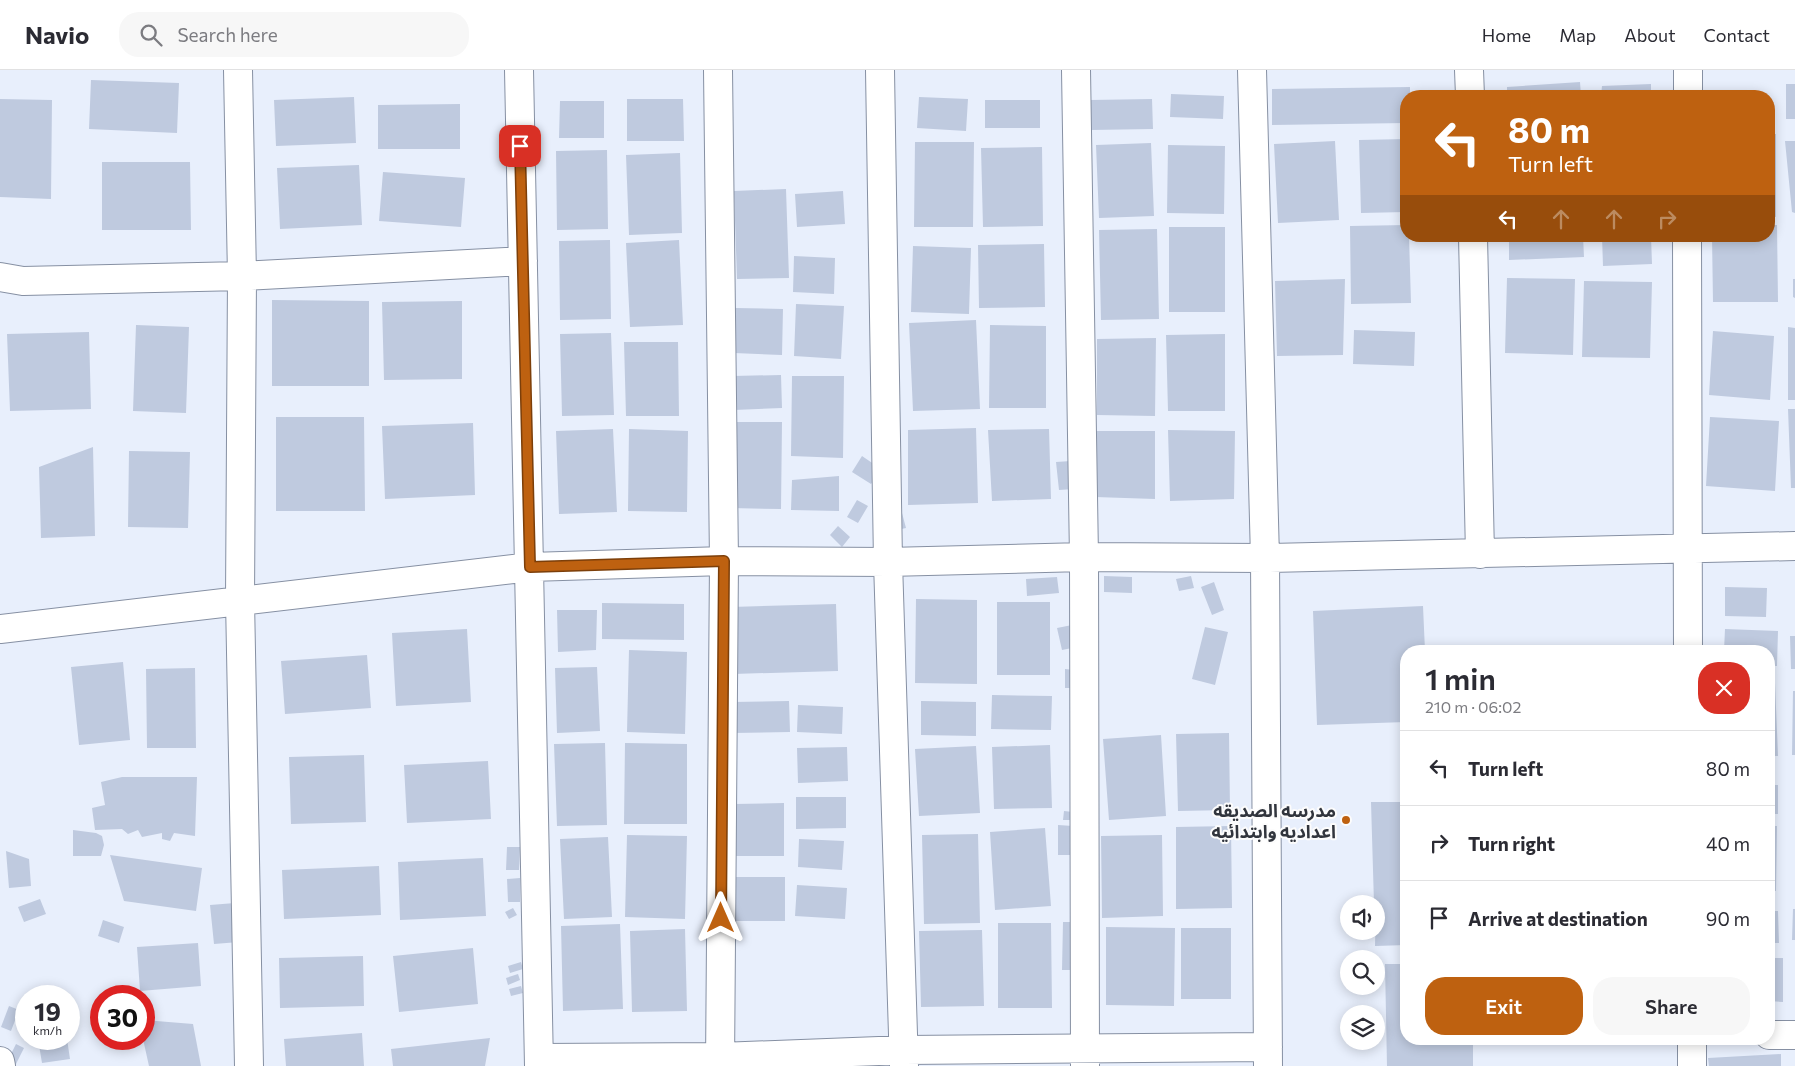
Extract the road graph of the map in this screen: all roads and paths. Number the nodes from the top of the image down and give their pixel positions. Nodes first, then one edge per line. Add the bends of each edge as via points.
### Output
1 (238, 70) edge
2 (518, 70) edge
3 (718, 70) edge
4 (880, 70) edge
5 (1076, 70) edge
6 (1252, 70) edge
7 (1469, 70) edge
8 (1688, 70) edge
9 (1470, 90) edge
10 (1688, 90) edge
11 (1473, 242) edge
12 (1687, 242) edge
13 (523, 261) junction
14 (242, 276) junction
15 (0, 277) edge
16 (1795, 546) edge
17 (1686, 549) junction
18 (1480, 554) junction
19 (1084, 557) junction
20 (1266, 558) junction
21 (724, 561) junction
22 (888, 562) junction
23 (530, 567) junction
24 (240, 600) junction
25 (0, 629) edge
26 (1688, 645) edge
27 (1795, 1035) edge
28 (1775, 1036) edge
29 (1692, 1045) edge
30 (1268, 1056) edge
31 (1085, 1057) edge
32 (904, 1058) edge
33 (0, 1061) edge
34 (540, 1062) edge
35 (720, 1062) edge
36 (1, 1066) edge
37 (249, 1066) edge
38 (1692, 1066) edge

1 - 14 street
2 - 13 street
3 - 21 street
4 - 22 street
5 - 19 street
6 - 20 street
7 - 9 street
8 - 10 street
11 - 18 street
12 - 17 street
13 - 14 street
13 - 23 street
14 - 15 street via 23,281
14 - 24 street
16 - 17 street
17 - 18 street
17 - 26 street
18 - 20 street
19 - 20 street
19 - 22 street
19 - 31 street
20 - 30 street
21 - 22 street
21 - 23 street
21 - 35 street
22 - 32 street
23 - 24 street
23 - 34 street
24 - 25 street
24 - 37 street
27 - 28 street
29 - 38 street
30 - 31 street
31 - 32 street
32 - 35 street
33 - 36 street
34 - 35 street

